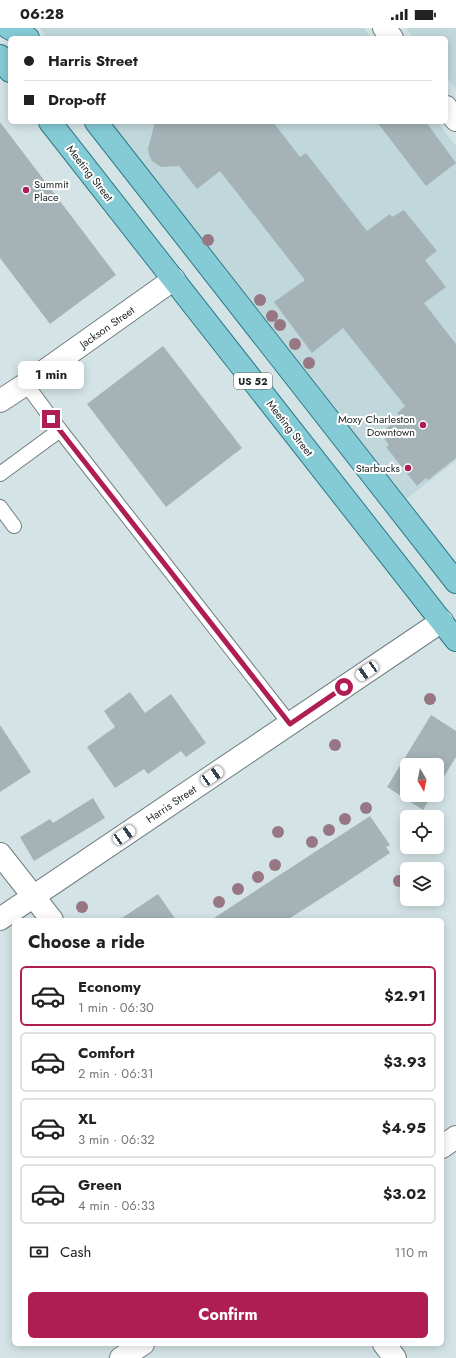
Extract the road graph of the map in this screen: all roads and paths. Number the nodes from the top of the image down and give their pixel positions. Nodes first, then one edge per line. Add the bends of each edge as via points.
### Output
1 (10, 28) edge
2 (384, 28) edge
3 (24, 36) edge
4 (390, 36) edge
5 (0, 56) edge
6 (8, 68) edge
7 (448, 110) edge
8 (456, 120) edge
9 (52, 124) edge
10 (98, 124) edge
11 (174, 279) junction
12 (26, 384) junction
13 (0, 401) edge
14 (60, 430) junction
15 (0, 474) edge
16 (0, 507) edge
17 (14, 526) dead end
18 (456, 582) edge
19 (442, 621) junction
20 (456, 640) edge
21 (290, 724) junction
22 (0, 854) edge
23 (34, 896) junction
24 (50, 918) edge
25 (0, 919) edge
26 (456, 1137) edge
27 (444, 1146) edge
28 (140, 1346) edge
29 (386, 1346) edge
30 (121, 1358) edge
31 (395, 1358) edge

1 - 3 main road
2 - 4 street
5 - 6 main road
7 - 8 street
9 - 11 main road, Meeting Street / US 52
10 - 18 main road, US 52
11 - 12 street, Jackson Street
11 - 19 main road, Meeting Street / US 52
12 - 13 street, Jackson Street
12 - 14 lane
14 - 15 lane
14 - 21 lane
16 - 17 lane
19 - 20 main road, Meeting Street / US 52
19 - 21 street, Harris Street
21 - 23 street, Harris Street
22 - 23 street
23 - 24 street
23 - 25 street, Harris Street
26 - 27 street
28 - 30 street
29 - 31 street

